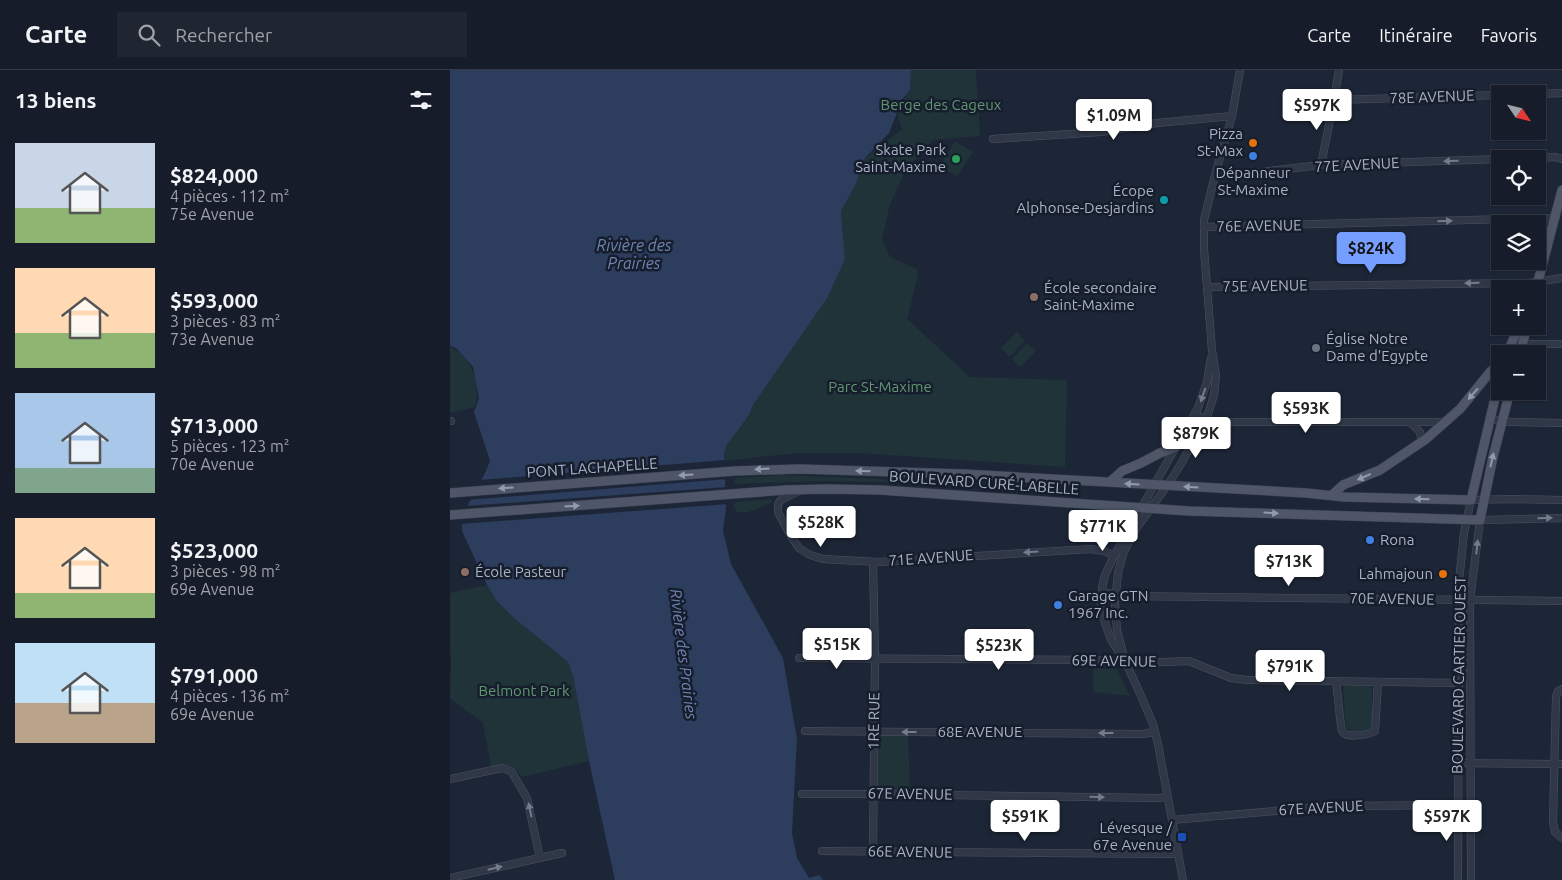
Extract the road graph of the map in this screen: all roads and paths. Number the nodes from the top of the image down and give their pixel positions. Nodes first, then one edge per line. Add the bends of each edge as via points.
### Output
1 (1240, 70) edge
2 (1338, 70) edge
3 (1562, 93) edge
4 (1546, 94) edge
5 (1491, 95) edge
6 (1334, 100) junction
7 (1232, 116) junction
8 (993, 139) dead end
9 (1546, 157) edge
10 (1491, 159) edge
11 (1562, 159) edge
12 (1321, 166) junction
13 (1215, 174) junction
14 (1562, 190) edge
15 (1555, 219) junction
16 (1204, 227) junction
17 (1562, 278) edge
18 (1538, 280) edge
19 (1546, 282) edge
20 (1491, 285) edge
21 (1207, 287) junction
22 (1515, 335) edge
23 (1524, 335) edge
24 (1512, 341) junction
25 (1522, 343) junction
26 (1562, 344) edge
27 (1510, 345) edge
28 (1212, 350) junction
29 (1491, 372) edge
30 (1494, 400) edge
31 (1508, 400) edge
32 (1196, 413) junction
33 (1489, 419) junction
34 (1205, 420) junction
35 (1502, 421) junction
36 (1446, 422) junction
37 (1562, 422) edge
38 (1411, 423) junction
39 (1422, 443) junction
40 (1176, 447) junction
41 (734, 471) joint
42 (1110, 482) junction
43 (1154, 485) junction
44 (1167, 485) junction
45 (802, 489) junction
46 (451, 493) edge
47 (1332, 495) junction
48 (1471, 500) junction
49 (1484, 500) junction
50 (1562, 500) edge
51 (1146, 507) junction
52 (452, 515) edge
53 (1562, 518) edge
54 (1467, 519) junction
55 (1480, 520) junction
56 (1114, 556) junction
57 (873, 562) junction
58 (1102, 592) junction
59 (1116, 594) junction
60 (1459, 600) junction
61 (1470, 600) junction
62 (1562, 601) edge
63 (799, 658) dead end
64 (875, 659) junction
65 (1125, 661) junction
66 (1336, 681) junction
67 (1378, 682) junction
68 (1459, 683) junction
69 (1562, 689) edge
70 (805, 731) dead end
71 (874, 732) junction
72 (1155, 732) junction
73 (1458, 763) junction
74 (1472, 763) junction
75 (1554, 763) junction
76 (1562, 764) edge
77 (450, 779) edge
78 (802, 794) dead end
79 (874, 794) junction
80 (1168, 797) junction
81 (1458, 805) junction
82 (1471, 805) junction
83 (1172, 820) junction
84 (1562, 838) edge
85 (822, 851) dead end
86 (873, 851) junction
87 (562, 853) dead end
88 (1178, 854) junction
89 (540, 858) junction
90 (450, 878) edge
91 (1183, 880) edge
92 (1458, 880) edge
93 (1471, 880) edge

1 - 7 street
2 - 6 street
3 - 4 street
5 - 6 street, 78E AVENUE
6 - 12 street
7 - 8 street via 1101,132
7 - 13 street
9 - 11 street
10 -> 12 street, 77E AVENUE
12 - 13 street, 77E AVENUE
13 - 16 street
14 - 15 main road
16 -> 15 street, 76E AVENUE
15 - 18 main road
16 - 21 street
17 - 19 street, 75E AVENUE
20 -> 21 street, 75E AVENUE
21 - 28 street
22 - 24 main road
23 - 25 main road
24 - 25 street
24 - 27 main road
25 - 26 street
28 -> 32 street via 1207,382
28 - 34 street via 1216,381
29 -> 36 main road
30 - 33 main road
31 - 35 main road
32 - 34 street
32 - 40 street
33 - 35 street
33 - 48 main road
34 - 38 street
34 - 44 street
35 - 37 street
49 -> 35 main road
36 - 38 street
36 - 39 main road
38 - 39 street via 1420,432
39 -> 47 main road via 1384,467 1343,485
40 - 42 main road via 1122,471
40 - 43 street
42 -> 41 main road, BOULEVARD CURÉ-LABELLE via 829,469
41 -> 46 main road, PONT LACHAPELLE
43 -> 42 main road, BOULEVARD CURÉ-LABELLE
43 - 44 main road, BOULEVARD CURÉ-LABELLE
43 - 51 street
47 -> 44 main road, BOULEVARD CURÉ-LABELLE
44 - 51 street
45 - 51 main road, BOULEVARD CURÉ-LABELLE via 880,490
52 -> 45 main road, BOULEVARD CURÉ-LABELLE
45 - 57 street, 71E AVENUE via 781,500 777,508 799,548 810,556 827,560
48 -> 47 main road, BOULEVARD CURÉ-LABELLE
48 - 49 street, BOULEVARD CURÉ-LABELLE
48 - 54 street, BOULEVARD CARTIER OUEST
49 - 50 street, BOULEVARD CURÉ-LABELLE
49 - 55 main road
51 -> 54 main road, BOULEVARD CURÉ-LABELLE
51 - 56 street
51 - 59 street via 1126,546
55 -> 53 street
54 - 55 main road, BOULEVARD CURÉ-LABELLE
54 - 60 street, BOULEVARD CARTIER OUEST
61 -> 55 street, BOULEVARD CARTIER OUEST
56 -> 57 street, 71E AVENUE via 1092,548
56 - 58 street via 1105,575
57 - 64 street, 1RE RUE
58 - 59 street, 70E AVENUE
58 - 65 street via 1106,629
59 - 60 street, 70E AVENUE
59 - 65 street via 1117,630
60 - 61 street, 70E AVENUE
60 - 68 street, BOULEVARD CARTIER OUEST
61 - 62 street, 70E AVENUE
61 - 74 street, BOULEVARD CARTIER OUEST
63 - 64 street, 69E AVENUE
64 - 65 street, 69E AVENUE
64 - 71 street, 1RE RUE
65 - 66 street, 69E AVENUE via 1188,661 1231,678 1248,680
65 - 72 street
66 - 67 street, 69E AVENUE
66 - 67 street via 1342,732 1346,735 1374,731
67 - 68 street, 69E AVENUE
68 - 73 street, BOULEVARD CARTIER OUEST
69 - 75 street via 1556,698
70 - 71 street, 68E AVENUE
72 -> 71 street, 68E AVENUE
71 - 79 street, 1RE RUE
72 - 80 street
73 - 74 street
73 - 81 street, BOULEVARD CARTIER OUEST
74 - 75 street
74 - 82 street, BOULEVARD CARTIER OUEST
75 - 76 street
75 - 84 street via 1553,822 1555,832
89 -> 77 street via 527,798 511,771 502,768
78 - 79 street, 67E AVENUE
79 -> 80 street, 67E AVENUE
79 - 86 street, 1RE RUE
80 - 83 street
81 - 82 street, 67E AVENUE
81 - 83 street, 67E AVENUE via 1331,806
81 - 92 street, BOULEVARD CARTIER OUEST
82 - 93 street, BOULEVARD CARTIER OUEST
83 - 88 street
85 - 86 street, 66E AVENUE
86 - 88 street, 66E AVENUE
87 - 89 street
88 - 91 street
90 -> 89 street

